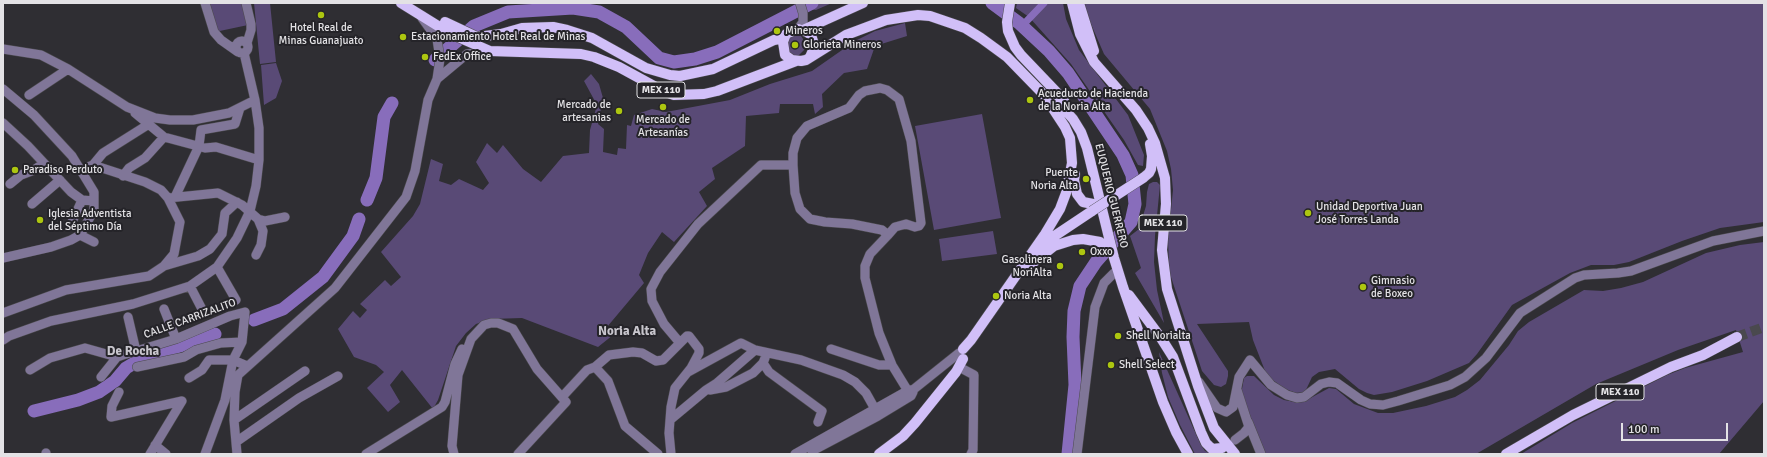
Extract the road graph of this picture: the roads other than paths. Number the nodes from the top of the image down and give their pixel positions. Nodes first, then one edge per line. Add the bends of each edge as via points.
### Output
1 (205, 3) edge
2 (246, 3) edge
3 (401, 3) edge
4 (412, 3) edge
5 (800, 3) edge
6 (864, 3) edge
7 (1072, 3) edge
8 (1079, 3) edge
9 (1009, 5) edge
10 (420, 15) junction
11 (800, 29) junction
12 (452, 31) junction
13 (784, 38) junction
14 (476, 41) junction
15 (3, 49) edge
16 (490, 51) junction
17 (241, 52) junction
18 (810, 57) junction
19 (796, 61) junction
20 (68, 69) junction
21 (1105, 74) junction
22 (437, 79) junction
23 (3, 89) edge
24 (29, 95) dead end
25 (1044, 95) junction
26 (255, 100) junction
27 (127, 107) junction
28 (240, 108) junction
29 (1139, 114) junction
30 (3, 123) edge
31 (149, 124) junction
32 (1065, 127) junction
33 (164, 137) junction
34 (199, 146) junction
35 (1087, 148) junction
36 (259, 160) junction
37 (44, 162) junction
38 (93, 165) junction
39 (793, 165) junction
40 (81, 170) junction
41 (122, 176) junction
42 (60, 180) junction
43 (10, 184) dead end
44 (171, 197) junction
45 (82, 200) junction
46 (94, 201) junction
47 (237, 202) junction
48 (32, 204) dead end
49 (1092, 208) junction
50 (250, 211) junction
51 (285, 217) dead end
52 (258, 219) junction
53 (72, 222) dead end
54 (1764, 232) edge
55 (80, 235) junction
56 (888, 235) junction
57 (94, 242) dead end
58 (256, 255) dead end
59 (1114, 256) junction
60 (3, 258) edge
61 (164, 266) junction
62 (216, 267) junction
63 (1022, 271) junction
64 (1118, 271) junction
65 (1014, 279) junction
66 (190, 286) junction
67 (1123, 287) junction
68 (236, 300) dead end
69 (164, 309) dead end
70 (3, 313) edge
71 (204, 313) dead end
72 (128, 317) dead end
73 (1737, 337) tunnel mouth
74 (176, 339) junction
75 (471, 339) junction
76 (3, 340) edge
77 (242, 342) junction
78 (680, 343) junction
79 (831, 349) dead end
80 (136, 351) junction
81 (758, 351) junction
82 (117, 357) junction
83 (963, 357) junction
84 (233, 360) junction
85 (763, 363) junction
86 (892, 365) junction
87 (137, 366) dead end
88 (247, 366) junction
89 (595, 368) junction
90 (30, 370) dead end
91 (304, 371) dead end
92 (687, 373) junction
93 (338, 376) dead end
94 (101, 377) dead end
95 (1196, 377) junction
96 (189, 378) dead end
97 (706, 390) junction
98 (1237, 390) junction
99 (119, 392) dead end
100 (911, 392) junction
101 (562, 397) junction
102 (875, 409) junction
103 (234, 420) junction
104 (670, 420) junction
105 (1248, 421) junction
106 (818, 422) dead end
107 (1234, 440) dead end
108 (236, 442) junction
109 (155, 445) junction
110 (1222, 448) dead end
111 (150, 454) edge
112 (166, 454) edge
113 (205, 454) edge
114 (237, 454) edge
115 (366, 454) edge
116 (454, 454) edge
117 (518, 454) edge
118 (658, 454) edge
119 (671, 454) edge
120 (795, 454) edge
121 (807, 454) edge
122 (879, 454) edge
123 (971, 454) edge
124 (1077, 454) edge
125 (1188, 454) edge
126 (1235, 454) edge
127 (1261, 454) edge
128 (1506, 454) edge

1 - 17 street via 214,32 221,40
2 - 17 street via 251,30 248,49
3 - 10 main road, MEX 110
4 - 12 main road, MEX 110
5 - 11 street via 803,13
6 - 11 main road, MEX 110
7 - 21 main road, MEX 110 via 1074,17 1086,49
8 - 21 main road via 1096,59
9 - 35 main road via 1007,22 1010,35 1021,55 1071,108 1078,120
10 - 12 main road, MEX 110
10 - 22 street via 437,39 440,59
11 - 13 main road, MEX 110 via 790,32
11 - 18 main road via 811,35 814,48
12 - 14 main road, MEX 110
13 - 14 main road, MEX 110 via 774,40 713,69 680,76 646,68 592,38 553,27 520,29
13 - 19 main road via 782,46 785,54
14 - 16 main road, MEX 110
15 - 20 street via 41,54
16 - 19 main road, MEX 110 via 581,54 594,57 674,96 717,91
16 - 22 street via 467,54
17 - 26 street
18 - 19 main road, MEX 110
18 - 25 main road, EUQUERIO GUERRERO / MEX 110 via 846,35 886,20 930,16 965,28 1007,57
20 - 24 street
20 - 27 street
21 - 29 main road, MEX 110
22 - 88 street via 428,100 415,171 406,197 335,288
23 - 40 street via 47,128
25 - 32 main road
25 - 35 main road, EUQUERIO GUERRERO / MEX 110 via 1054,98 1073,119
26 - 28 street
26 - 36 street via 259,128
27 - 28 street via 155,118 170,120 193,120 229,113
27 - 31 street
28 - 34 street via 235,124 201,130
29 - 49 main road, bridge via 1150,142 1151,169 1124,191
29 - 95 main road, MEX 110 via 1155,143 1165,178 1162,263 1167,289
30 - 37 street
31 - 33 street
31 - 38 street via 103,153
32 - 49 main road via 1074,134 1076,141 1074,180 1077,194
32 - 65 main road via 1071,149 1070,176 1066,193 1053,221
33 - 34 street
33 - 41 street via 145,158
34 - 36 street via 216,147
34 - 44 street
35 - 59 main road, EUQUERIO GUERRERO / MEX 110
36 - 50 street
37 - 42 street
37 - 43 street
38 - 40 street
38 - 41 street
39 - 56 street via 795,193 800,208 810,219 882,230
39 - 56 street via 797,138 807,126 849,108 865,91 880,88 887,90 899,99 911,141 921,223 915,227 897,225
39 - 78 street via 761,165 698,224 660,272 651,289 652,301 664,324
40 - 46 street via 94,192
41 - 44 street via 145,182
42 - 45 street
42 - 48 street
44 - 47 street via 218,193
44 - 61 street via 180,222 174,254
45 - 46 street
45 - 53 street
46 - 55 street via 94,210
47 - 50 street
47 - 61 street via 225,213 222,234 210,249 198,256
49 - 63 main road via 1042,246
50 - 52 street
50 - 62 street via 237,238
51 - 52 street via 265,221
52 - 58 street via 263,231
54 - 98 street via 1713,241 1631,271 1575,278 1520,313 1486,358 1465,377 1450,385 1398,401 1383,405 1370,404 1337,382 1321,384 1304,397 1297,398 1287,395 1271,384 1250,360 1239,377
55 - 57 street
55 - 60 street via 51,247
56 - 86 street via 870,254 865,266 865,278
59 - 63 main road via 1100,242 1083,239 1064,242 1054,246
59 - 64 main road, EUQUERIO GUERRERO / MEX 110
61 - 70 street via 149,276 66,290
62 - 66 street
62 - 68 street
63 - 65 main road
64 - 67 main road, EUQUERIO GUERRERO / MEX 110
64 - 124 street via 1104,283 1095,307
65 - 83 main road via 971,340
66 - 71 street
66 - 76 street via 132,304 50,321
67 - 110 main road via 1173,357 1206,443 1212,449
67 - 125 main road, EUQUERIO GUERRERO / MEX 110 via 1164,402
69 - 74 street
72 - 80 street
73 - 128 main road, MEX 110 via 1573,415
74 - 77 street, CALLE CARRIZALITO via 245,312
74 - 80 street, CALLE CARRIZALITO
75 - 101 street via 484,325 498,323 513,329 537,368
75 - 115 street via 460,352 442,407
75 - 116 street via 458,375 452,446
77 - 84 street
77 - 87 street via 221,342 184,357
78 - 89 street via 663,360 656,361 642,353 615,354 609,355
78 - 92 street via 689,336 699,349
79 - 86 street via 879,365
80 - 82 street, CALLE CARRIZALITO
81 - 85 street via 765,356
81 - 92 street via 741,343
81 - 97 street
81 - 102 street via 801,360 844,375 866,393
82 - 90 street via 85,348 50,358
82 - 94 street
83 - 100 street
83 - 122 main road via 915,423 903,436
83 - 123 street via 974,375
84 - 88 street
84 - 96 street via 209,360 202,370
84 - 113 street via 225,400
85 - 97 street via 753,373 726,387
85 - 106 street via 769,372 822,410
86 - 100 street
88 - 103 street via 238,375
89 - 101 street via 587,370
89 - 118 street via 608,382 625,426
91 - 103 street
92 - 104 street via 675,388
93 - 108 street via 299,398
95 - 98 street via 1221,411 1229,411 1233,407
95 - 126 main road, MEX 110 via 1214,428
97 - 104 street
98 - 105 street
99 - 109 street via 112,406 111,417 182,401
100 - 102 street
100 - 121 street
101 - 117 street via 566,402
102 - 120 street
103 - 108 street
104 - 119 street
105 - 107 street via 1247,430
105 - 127 street
108 - 114 street
109 - 111 street
109 - 112 street

